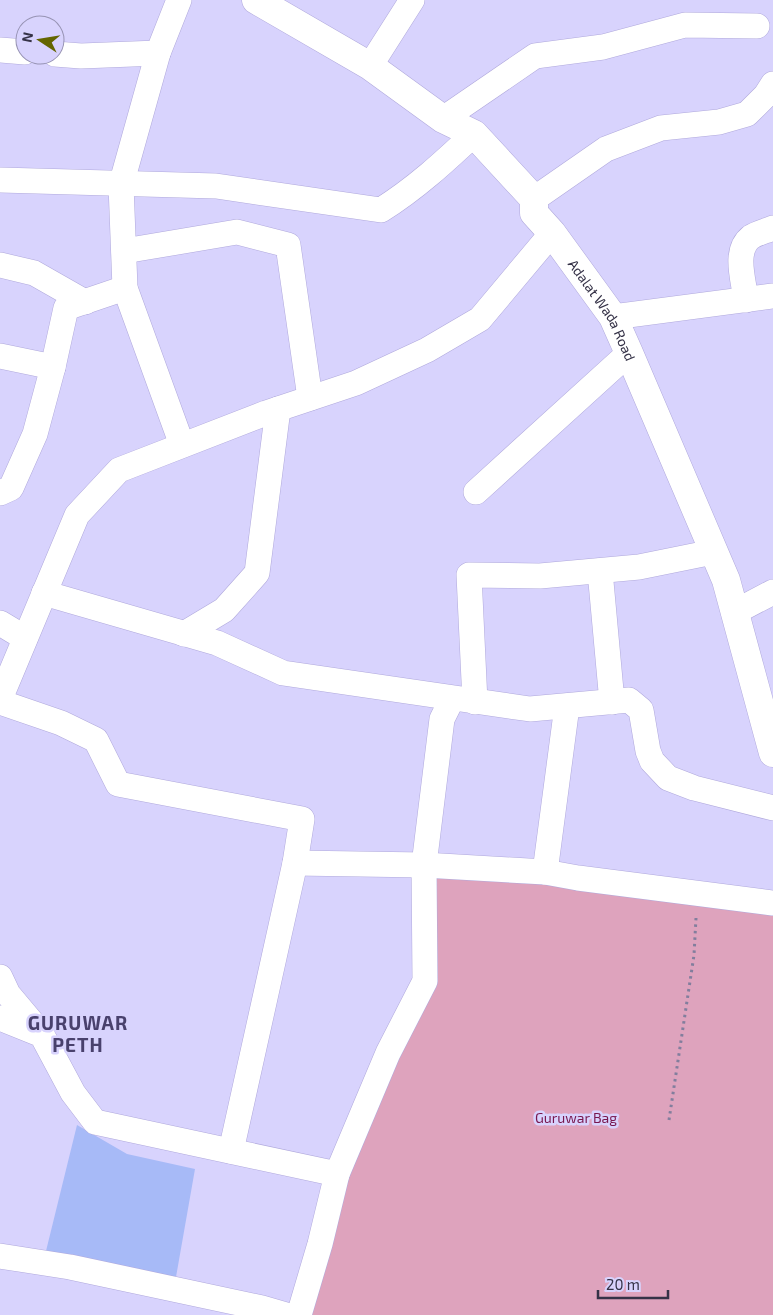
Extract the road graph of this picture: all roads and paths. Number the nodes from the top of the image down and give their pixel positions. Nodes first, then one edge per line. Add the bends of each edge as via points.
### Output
1 (179, 0) edge
2 (256, 0) edge
3 (412, 0) edge
4 (757, 26) dead end
5 (0, 50) edge
6 (15, 51) edge
7 (158, 53) junction
8 (65, 55) edge
9 (370, 66) junction
10 (773, 84) edge
11 (443, 119) junction
12 (474, 134) junction
13 (0, 180) edge
14 (121, 184) junction
15 (534, 199) junction
16 (773, 228) edge
17 (552, 233) junction
18 (124, 251) junction
19 (0, 265) edge
20 (125, 288) junction
21 (773, 296) edge
22 (746, 300) junction
23 (85, 302) junction
24 (613, 318) junction
25 (629, 353) junction
26 (0, 356) edge
27 (54, 367) junction
28 (310, 398) junction
29 (278, 409) junction
30 (182, 445) junction
31 (476, 492) dead end
32 (0, 493) edge
33 (713, 552) junction
34 (600, 571) junction
35 (773, 592) edge
36 (44, 593) junction
37 (735, 612) junction
38 (0, 623) edge
39 (184, 634) junction
40 (25, 638) junction
41 (0, 700) edge
42 (464, 700) junction
43 (612, 702) junction
44 (567, 706) junction
45 (773, 753) edge
46 (773, 808) edge
47 (295, 863) junction
48 (424, 865) junction
49 (546, 872) junction
50 (698, 893) junction
51 (773, 903) edge
52 (0, 977) edge
53 (0, 1018) edge
54 (42, 1035) junction
55 (669, 1120) dead end
56 (231, 1151) junction
57 (337, 1174) junction
58 (0, 1257) edge
59 (286, 1315) edge
60 (299, 1315) edge

1 - 7 street
2 - 9 main road, Adalat Wada Road
3 - 9 street
4 - 11 street via 685,25 603,47 535,56
5 - 6 street
7 - 8 street
7 - 14 street
9 - 11 main road, Adalat Wada Road
10 - 15 street via 747,114 719,122 661,128 606,149
11 - 12 main road, Adalat Wada Road
12 - 14 street via 439,168 381,210 216,186
12 - 15 main road, Adalat Wada Road
13 - 14 street
14 - 18 street
15 - 17 main road, Adalat Wada Road via 534,213
16 - 22 street via 749,239 742,252
17 - 24 main road, Adalat Wada Road
17 - 28 street via 480,319 427,350 356,383
18 - 20 street
18 - 28 street via 237,232 288,245
19 - 23 street via 34,272
20 - 23 street
20 - 30 street
21 - 22 street
22 - 24 street
23 - 27 street via 66,308
24 - 25 main road, Adalat Wada Road
25 - 31 street
25 - 33 main road, Adalat Wada Road
26 - 27 street
27 - 32 street via 35,434 12,488
28 - 29 street
29 - 30 street
29 - 39 street via 257,573 224,610
30 - 36 street via 119,470 77,514
33 - 34 street via 639,567
33 - 37 main road, Adalat Wada Road via 726,580
34 - 42 street via 540,576 469,575
34 - 43 street
35 - 37 street
36 - 39 street
36 - 40 street
37 - 45 main road, Adalat Wada Road
38 - 40 street
39 - 42 street via 218,643 282,673
40 - 41 street
41 - 47 street via 62,722 96,740 118,784 302,819
42 - 44 street via 530,709
42 - 48 street via 442,719
43 - 44 street
43 - 46 street via 629,700 640,710 652,761 668,778
44 - 49 street
47 - 48 street
47 - 56 street
48 - 49 street
48 - 57 street via 425,981 388,1053
49 - 50 street
50 - 51 street
50 - 55 path via 694,954
52 - 54 street via 8,994
53 - 54 street
54 - 56 street via 73,1092 95,1122
56 - 57 street
57 - 60 street
58 - 59 street via 70,1267

